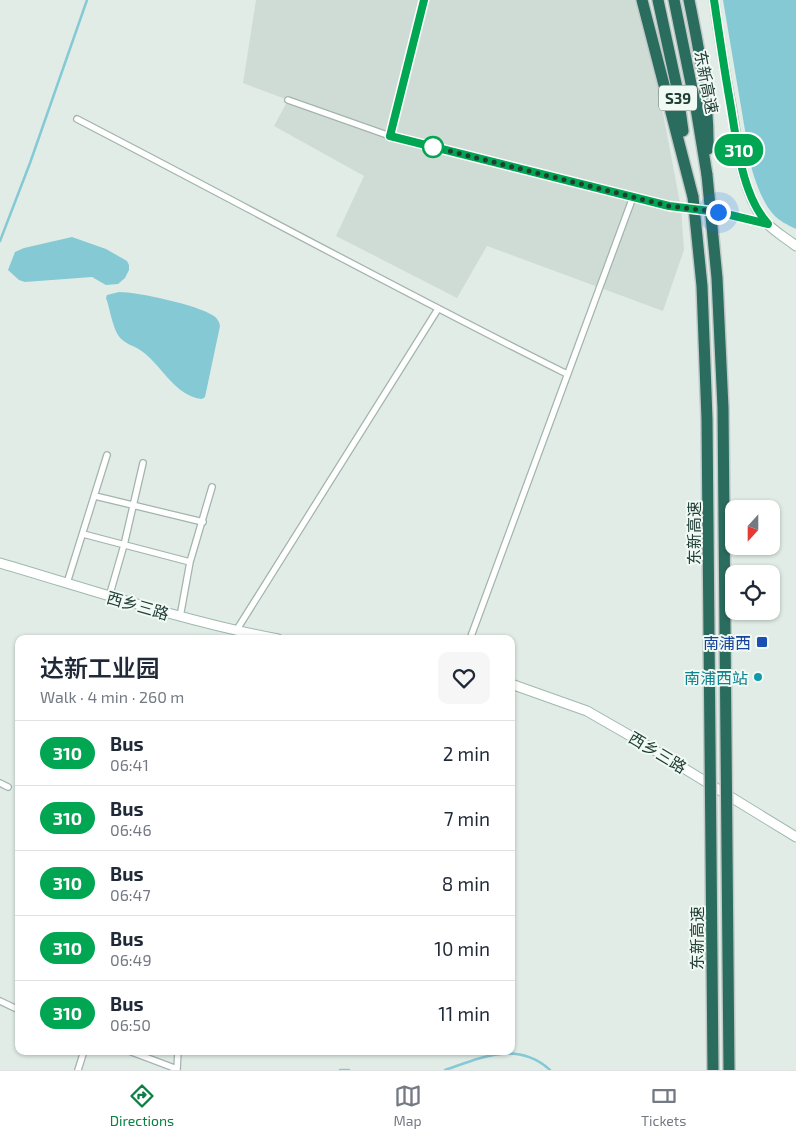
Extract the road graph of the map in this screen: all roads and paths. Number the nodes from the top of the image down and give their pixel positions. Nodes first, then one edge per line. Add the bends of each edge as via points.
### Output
1 (424, 0) edge
2 (642, 0) edge
3 (658, 0) edge
4 (674, 0) edge
5 (689, 0) edge
6 (714, 0) edge
7 (288, 100) dead end
8 (77, 119) dead end
9 (390, 136) junction
10 (707, 176) junction
11 (633, 197) junction
12 (693, 197) junction
13 (768, 224) junction
14 (796, 246) edge
15 (438, 309) junction
16 (567, 374) junction
17 (107, 455) dead end
18 (143, 463) dead end
19 (212, 487) dead end
20 (95, 496) junction
21 (133, 505) junction
22 (203, 522) junction
23 (83, 534) junction
24 (124, 545) junction
25 (0, 562) edge
26 (190, 562) junction
27 (67, 583) junction
28 (109, 597) junction
29 (180, 617) junction
30 (236, 631) junction
31 (257, 635) edge
32 (471, 635) edge
33 (515, 685) edge
34 (0, 783) edge
35 (8, 787) dead end
36 (796, 837) edge
37 (0, 1001) edge
38 (15, 1008) edge
39 (83, 1055) edge
40 (140, 1055) edge
41 (178, 1055) edge
42 (177, 1069) edge
43 (78, 1070) edge
44 (714, 1070) edge
45 (729, 1070) edge

1 - 9 street
2 - 12 highway
3 - 12 highway, 东新高速 / S39 via 677,88
4 - 10 highway, 东新高速 / S39
5 - 10 highway via 709,127
6 - 13 street via 745,180 752,201
7 - 9 street
8 - 15 street
9 - 11 street
10 - 45 highway, 东新高速 / S39, bridge via 717,278 723,408
11 - 13 street
11 - 16 street
12 - 44 highway, 东新高速 / S39, bridge via 702,286 707,419
13 - 14 street
15 - 16 street
15 - 30 street
16 - 32 street
17 - 20 street
18 - 21 street
19 - 22 street
20 - 21 street
20 - 23 street
21 - 22 street
21 - 24 street
22 - 26 street
23 - 24 street
23 - 27 street
24 - 26 street
24 - 28 street
25 - 27 street, 西乡三路
26 - 29 street
27 - 28 street, 西乡三路
28 - 29 street, 西乡三路
29 - 30 street, 西乡三路
30 - 31 street, 西乡三路
33 - 36 street, 西乡三路 via 587,711
34 - 35 street
37 - 38 street
39 - 43 street
40 - 42 street
41 - 42 street

